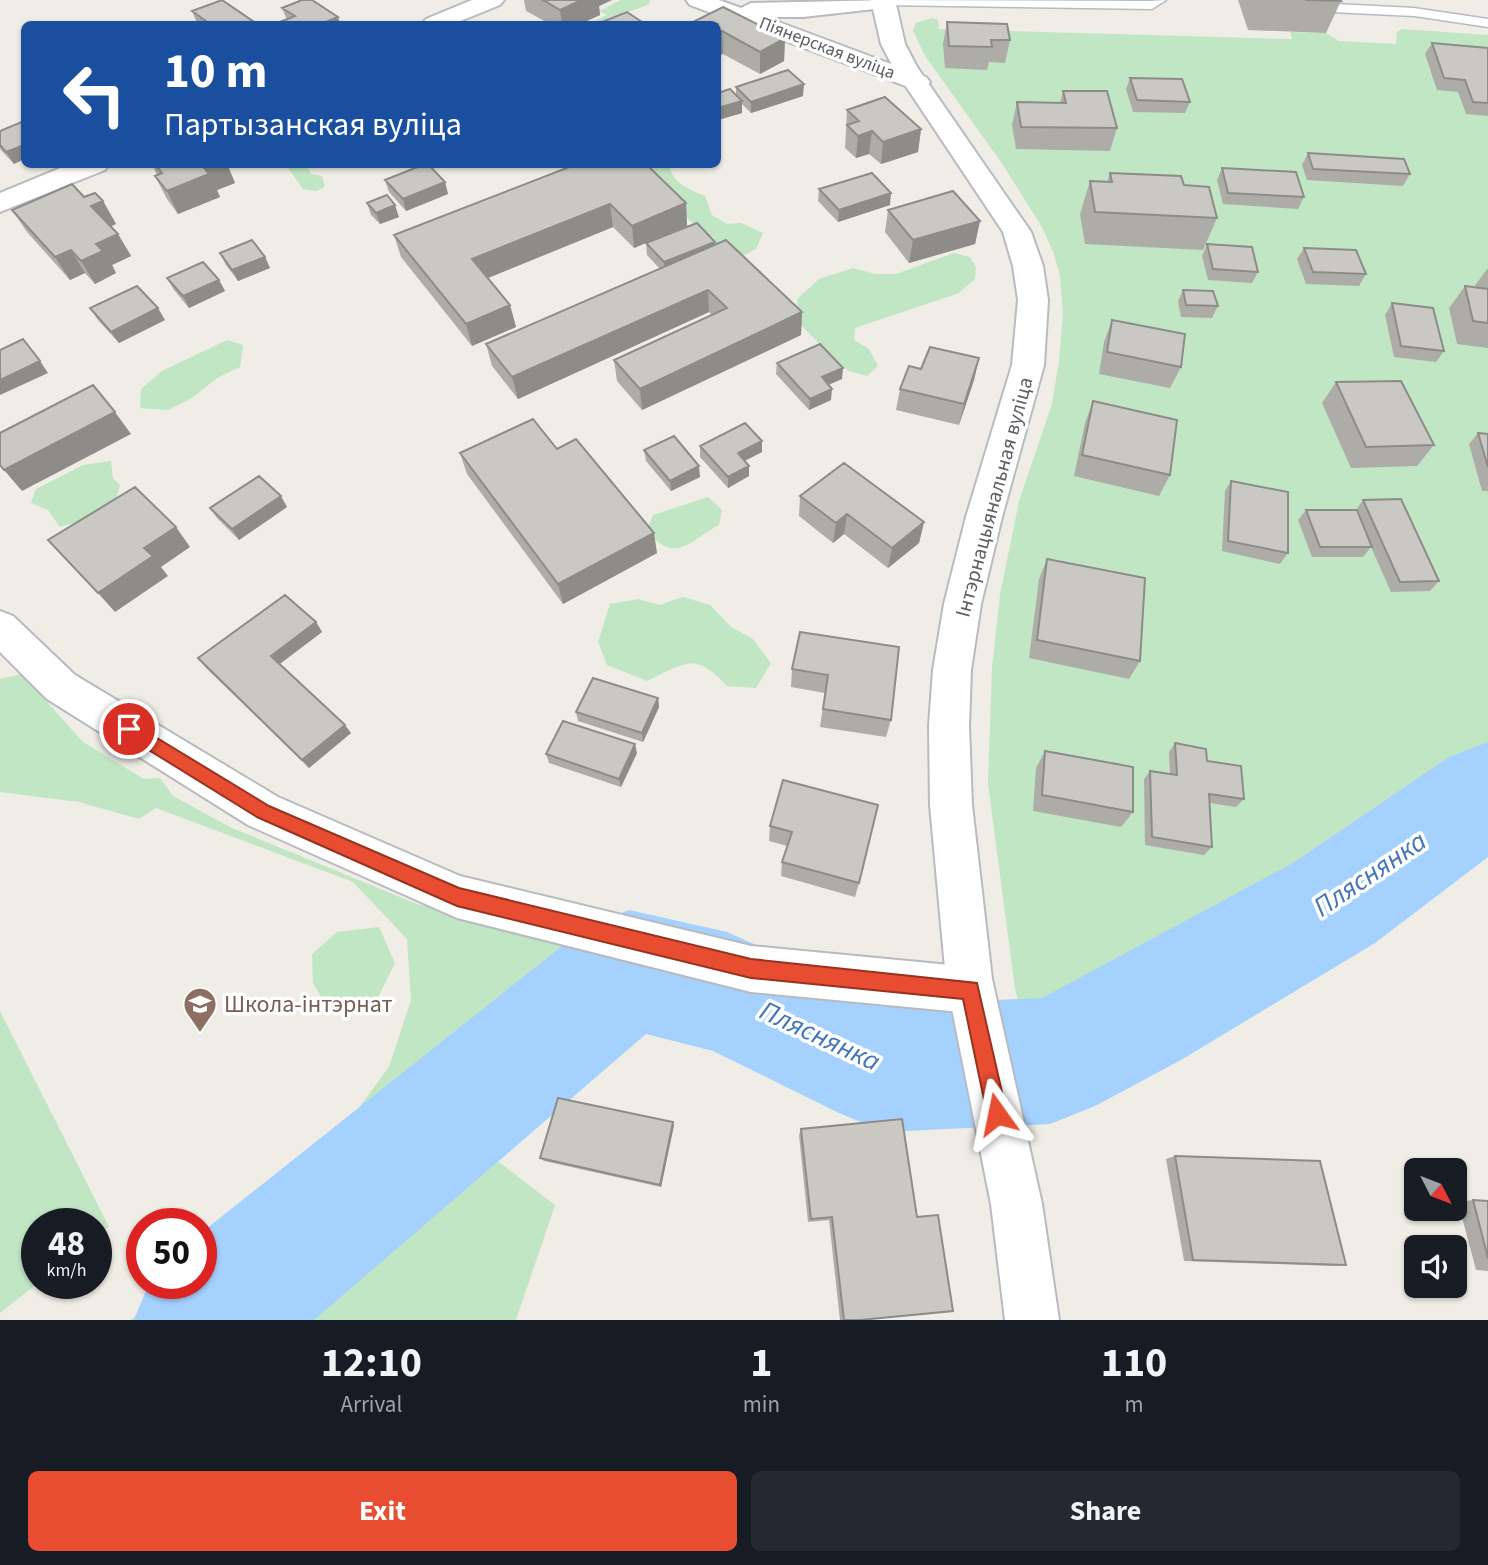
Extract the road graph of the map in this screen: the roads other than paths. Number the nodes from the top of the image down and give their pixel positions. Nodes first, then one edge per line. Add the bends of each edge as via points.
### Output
1 (492, 0) edge
2 (1159, 0) edge
3 (1328, 0) edge
4 (883, 1) edge
5 (705, 2) edge
6 (441, 21) edge
7 (1488, 23) edge
8 (916, 82) junction
9 (85, 168) edge
10 (0, 203) edge
11 (4, 638) edge
12 (973, 1001) junction
13 (1032, 1320) edge

1 - 6 street
2 - 4 lane via 1152,5
3 - 7 lane via 1331,8 1414,12
4 - 5 street via 765,11
4 - 8 street, Інтэрнацыянальная вуліца via 893,44
5 - 8 street, Піянерская вуліца
8 - 12 street, Інтэрнацыянальная вуліца via 1017,232 1026,252 1034,301 1026,380 974,553 953,668 948,792
9 - 10 street
11 - 12 street via 61,687 263,811 457,897 751,969
12 - 13 street, Інтэрнацыянальная вуліца via 1014,1191

